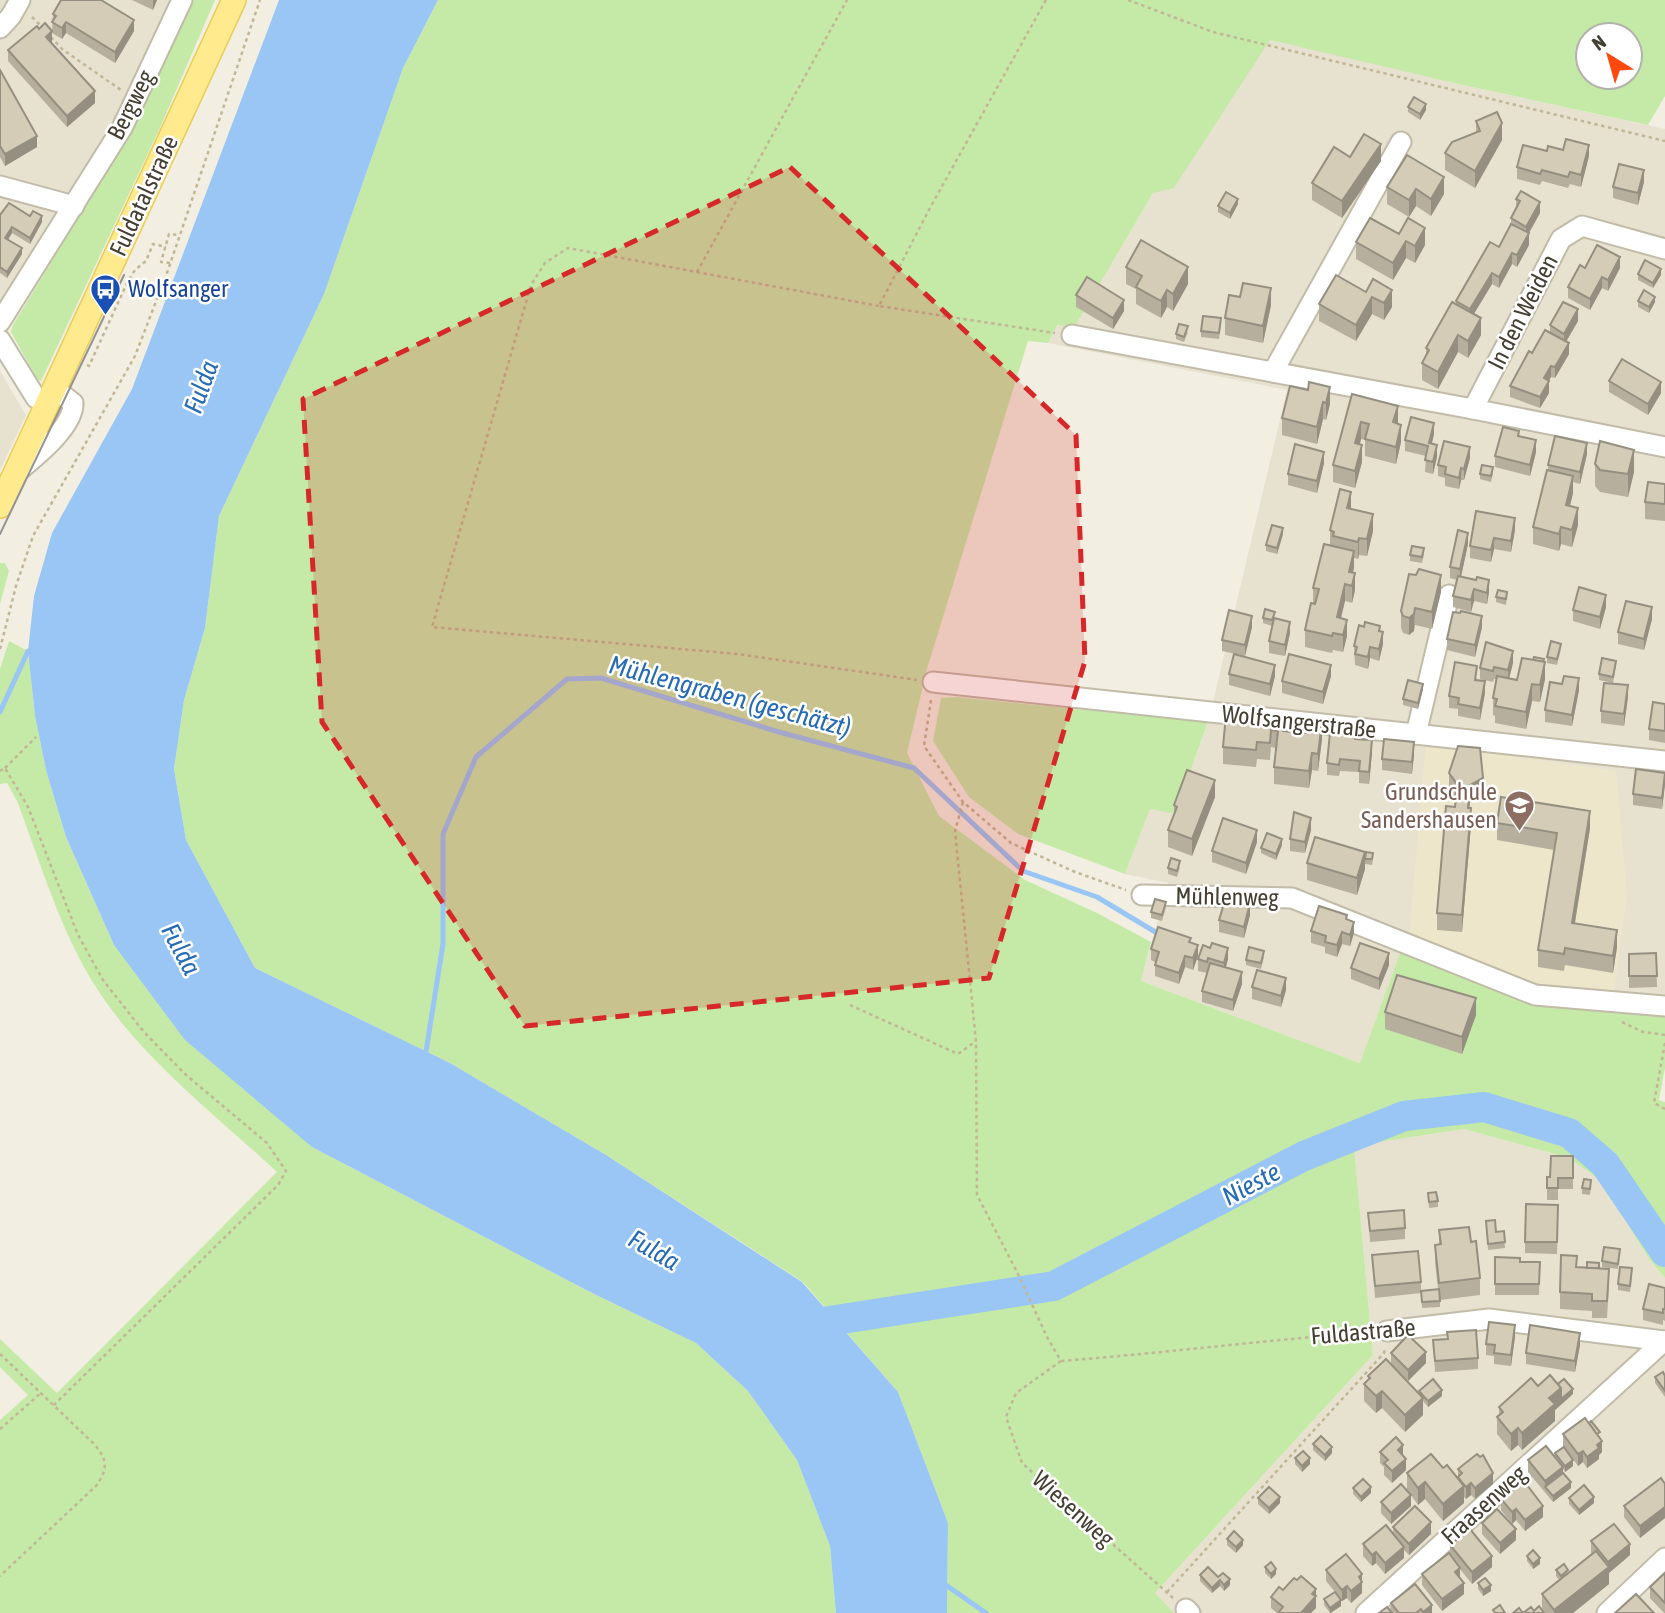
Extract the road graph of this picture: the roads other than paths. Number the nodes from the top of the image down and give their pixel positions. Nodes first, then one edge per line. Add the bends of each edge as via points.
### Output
1 (182, 0) edge
2 (234, 0) edge
3 (25, 7) edge
4 (0, 28) edge
5 (1401, 142) dead end
6 (0, 186) edge
7 (74, 206) junction
8 (1665, 249) edge
9 (0, 322) edge
10 (1072, 335) road end
11 (0, 340) edge
12 (1273, 372) junction
13 (51, 397) junction
14 (1473, 409) junction
15 (1665, 447) edge
16 (0, 506) edge
17 (1449, 595) dead end
18 (933, 682) road end
19 (1416, 734) junction
20 (1665, 761) edge
21 (1142, 895) road end
22 (1665, 1006) edge
23 (1387, 1331) road end
24 (1664, 1341) edge
25 (1665, 1558) edge
26 (1366, 1613) edge
27 (1607, 1613) edge

1 - 7 street, Bergweg via 122,128
2 - 13 main road, Fuldatalstraße
3 - 4 street
5 - 12 street
6 - 7 street
7 - 9 street, Bergweg
8 - 14 street, In den Weiden via 1582,226 1560,239
10 - 12 street
11 - 13 street via 36,398
12 - 14 street
13 - 16 main road, Fuldatalstraße
14 - 15 street
17 - 19 street
18 - 19 street, Wolfsangerstraße
19 - 20 street, Wolfsangerstraße
21 - 22 street, Mühlenweg via 1292,898 1535,995
23 - 24 street, Fuldastraße via 1489,1319
24 - 26 street, Fraasenweg
25 - 27 street

